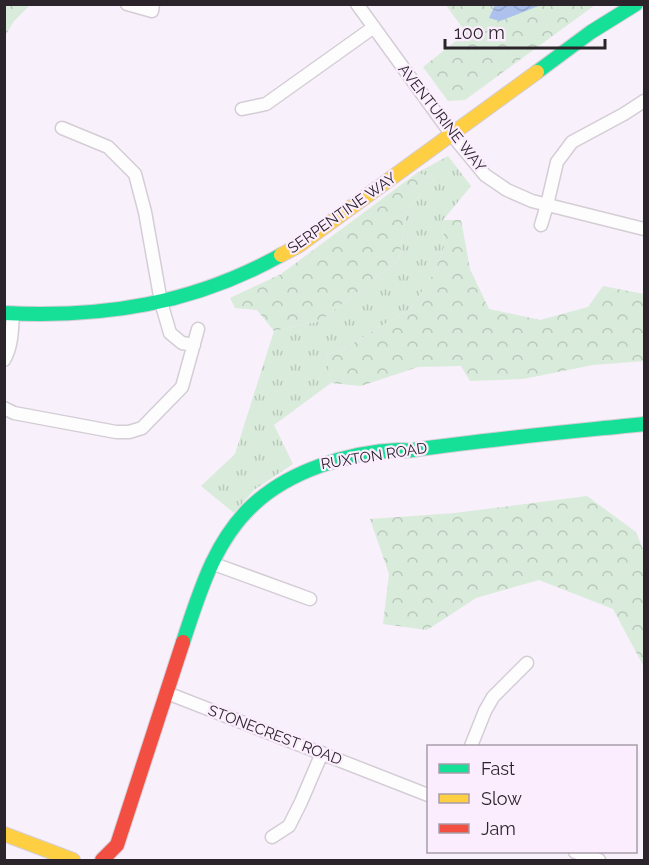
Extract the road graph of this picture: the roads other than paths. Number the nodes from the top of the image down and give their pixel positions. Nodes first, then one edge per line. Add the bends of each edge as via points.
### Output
1 (127, 4) edge
2 (153, 4) edge
3 (357, 4) edge
4 (636, 4) edge
5 (374, 27) junction
6 (645, 101) edge
7 (242, 109) dead end
8 (62, 128) dead end
9 (452, 135) junction
10 (548, 205) junction
11 (541, 225) dead end
12 (645, 229) edge
13 (161, 302) junction
14 (9, 313) edge
15 (198, 329) dead end
16 (194, 345) junction
17 (4, 360) edge
18 (4, 408) edge
19 (645, 424) edge
20 (214, 564) junction
21 (310, 599) dead end
22 (528, 663) dead end
23 (167, 693) junction
24 (472, 745) edge
25 (322, 753) junction
26 (427, 794) edge
27 (4, 834) edge
28 (272, 837) dead end
29 (578, 853) edge
30 (73, 861) edge
31 (102, 861) edge
32 (599, 861) edge

1 - 2 street via 152,11
3 - 5 street, AVENTURINE WAY
4 - 9 street, SERPENTINE WAY via 591,32
5 - 7 street via 266,104
5 - 9 street, AVENTURINE WAY
6 - 10 street via 572,142 557,162
8 - 13 street via 108,147 135,174
9 - 10 street, AVENTURINE WAY via 485,175 507,190
9 - 13 street, SERPENTINE WAY via 298,246 209,289
10 - 11 street
10 - 12 street, AVENTURINE WAY
13 - 14 street, SERPENTINE WAY via 72,315
13 - 16 street via 170,333 182,343
14 - 17 street via 11,336
15 - 16 street
16 - 18 street via 182,387 136,430 116,432
19 - 20 street, RUXTON ROAD via 400,450 314,466 259,498 234,526
20 - 21 street
20 - 23 street, RUXTON ROAD via 203,582
22 - 24 street via 493,697
23 - 25 street, STONECREST ROAD
23 - 31 street, RUXTON ROAD via 117,845
25 - 26 street, STONECREST ROAD
25 - 28 street via 288,826
27 - 30 street
29 - 32 street

